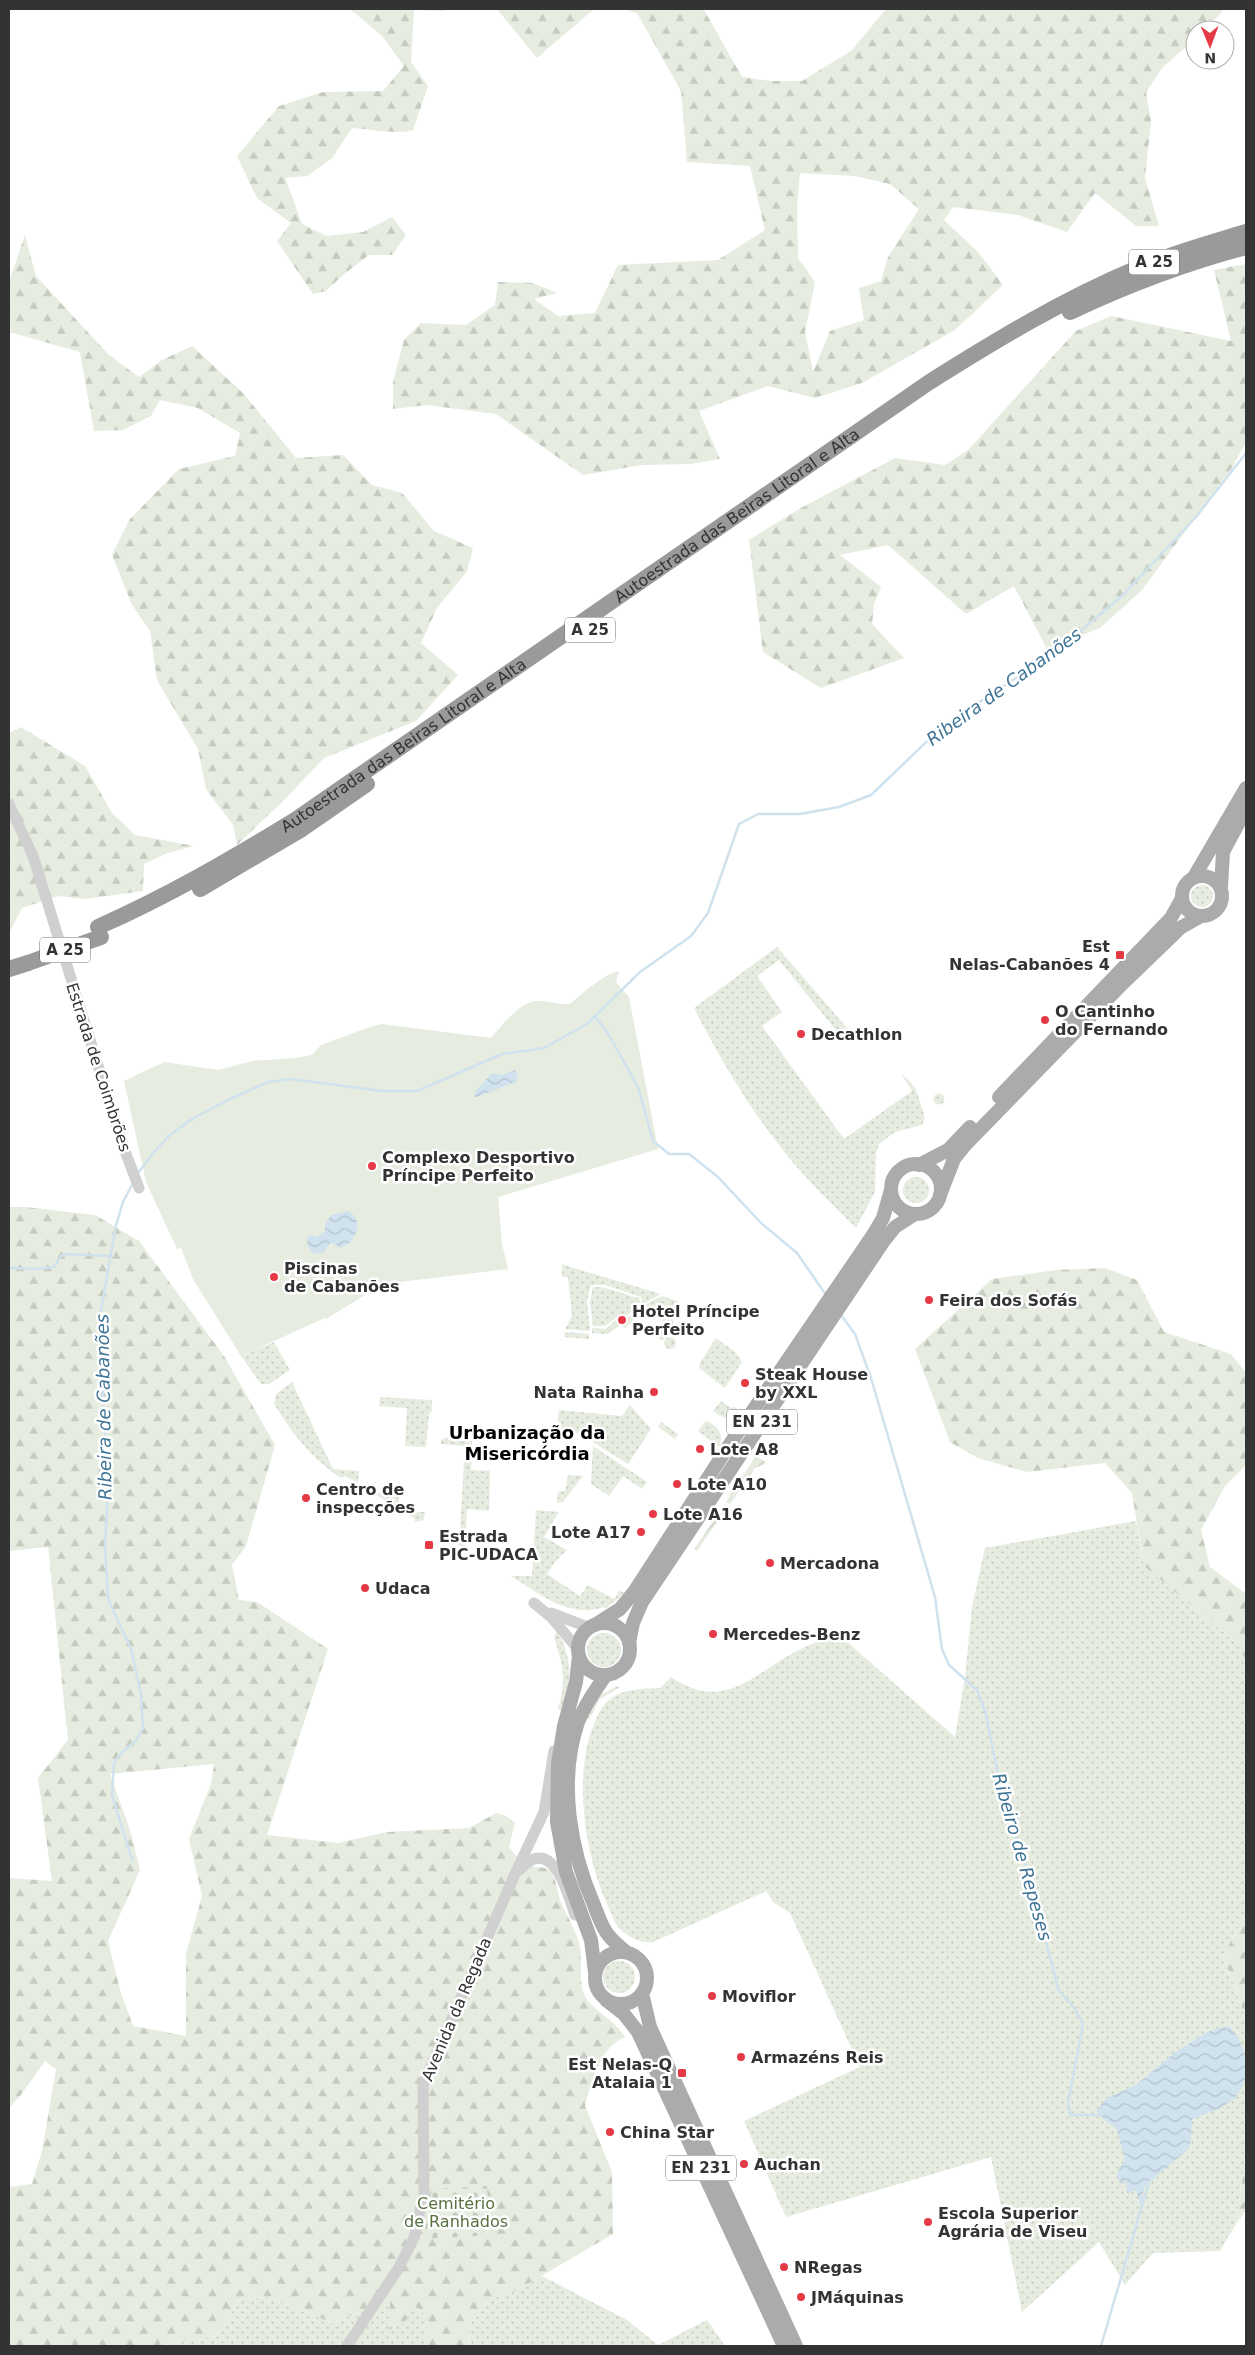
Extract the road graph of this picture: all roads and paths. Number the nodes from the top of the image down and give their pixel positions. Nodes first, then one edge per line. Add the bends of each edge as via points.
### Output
1 (1246, 232) edge
2 (1246, 247) edge
3 (1246, 788) edge
4 (9, 804) edge
5 (1246, 809) edge
6 (1194, 877) junction
7 (1221, 887) junction
8 (1182, 898) junction
9 (1201, 916) junction
10 (100, 932) junction
11 (20, 958) edge
12 (9, 969) edge
13 (919, 1164) junction
14 (139, 1188) dead end
15 (891, 1190) junction
16 (940, 1195) junction
17 (915, 1214) junction
18 (592, 1627) junction
19 (629, 1643) junction
20 (579, 1653) junction
21 (605, 1676) junction
22 (564, 1726) junction
23 (515, 1874) junction
24 (586, 1926) junction
25 (626, 1952) junction
26 (595, 1972) junction
27 (642, 1993) junction
28 (606, 2000) junction
29 (347, 2346) edge
30 (784, 2346) edge
31 (796, 2346) edge

1 - 10 highway, Autoestrada das Beiras Litoral e Alta / A 25 via 1138,268 1003,336 928,383 295,820 222,865
2 - 10 highway, Autoestrada das Beiras Litoral e Alta / A 25 via 1141,281 1071,311 1009,346 935,391 302,829 171,905
3 - 6 main road, EN 231
4 - 14 street, Estrada de Coimbrões via 33,856
5 - 7 main road, EN 231 via 1223,852
6 - 7 main road via 1206,876
6 - 8 main road, EN 231 via 1184,886
7 - 9 main road, EN 231 via 1219,907 1208,916
8 - 9 main road via 1191,912
8 - 13 main road, EN 231 via 1166,924 948,1150
9 - 16 main road, EN 231 via 1166,941 966,1144 954,1159
10 - 11 highway, Autoestrada das Beiras Litoral e Alta / A 25, bridge
11 - 12 highway, Autoestrada das Beiras Litoral e Alta / A 25
13 - 15 main road, EN 231 via 900,1170
13 - 16 main road via 927,1167 938,1179
15 - 17 main road via 896,1204
15 - 18 main road, EN 231 via 883,1218 634,1592 620,1609
16 - 17 main road, EN 231 via 931,1208
17 - 19 main road, EN 231 via 895,1227 883,1242 642,1602
18 - 19 main road via 612,1625 626,1635
18 - 20 main road, EN 231 via 583,1634
18 - 20 street via 563,1619 534,1603 551,1617
19 - 21 main road, EN 231 via 624,1666
20 - 21 main road via 588,1670
20 - 22 main road, EN 231 via 576,1682
21 - 25 main road, EN 231 via 586,1703 578,1724 569,1777 569,1804 575,1848 590,1897 608,1936
22 - 23 street, Avenida da Regada via 555,1748 544,1812
22 - 24 main road, EN 231 via 558,1764 557,1822 566,1872
23 - 24 street via 532,1860 549,1861 558,1871 576,1918
23 - 29 street, Avenida da Regada via 423,2085 424,2194 414,2238 398,2269
24 - 26 main road, EN 231 via 592,1940
25 - 26 main road via 603,1958
25 - 27 main road, EN 231 via 634,1955 645,1968 647,1976
26 - 28 main road, EN 231 via 596,1988
27 - 28 main road via 630,2003
27 - 31 main road, EN 231 via 650,2027
28 - 30 main road, EN 231 via 624,2014 638,2032

